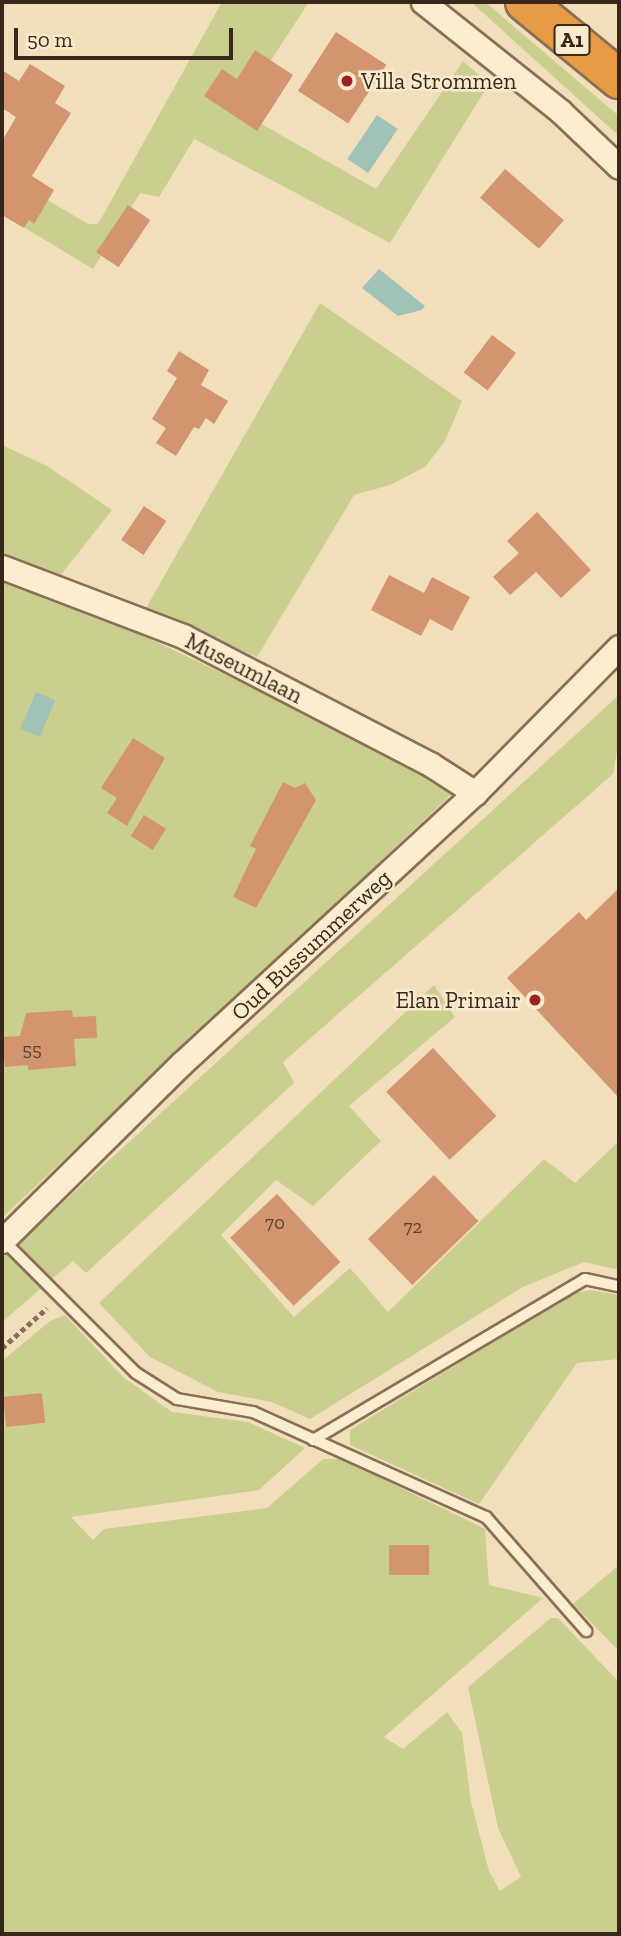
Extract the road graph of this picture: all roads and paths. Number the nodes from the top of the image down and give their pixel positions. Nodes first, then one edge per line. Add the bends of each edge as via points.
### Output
1 (423, 2) edge
2 (525, 2) edge
3 (619, 79) edge
4 (619, 167) edge
5 (2, 567) edge
6 (619, 647) edge
7 (475, 793) junction
8 (2, 1240) edge
9 (619, 1286) edge
10 (60, 1295) junction
11 (2, 1348) edge
12 (313, 1440) junction
13 (586, 1631) dead end

1 - 4 street via 559,111
2 - 3 highway, A1
5 - 7 street, Museumlaan via 183,636 429,764
6 - 7 street, Oud Bussummerweg
7 - 8 street, Oud Bussummerweg via 181,1064
8 - 10 lane
9 - 12 lane via 585,1279
10 - 11 path
10 - 12 lane via 136,1373 177,1399 253,1412
12 - 13 lane via 486,1517

